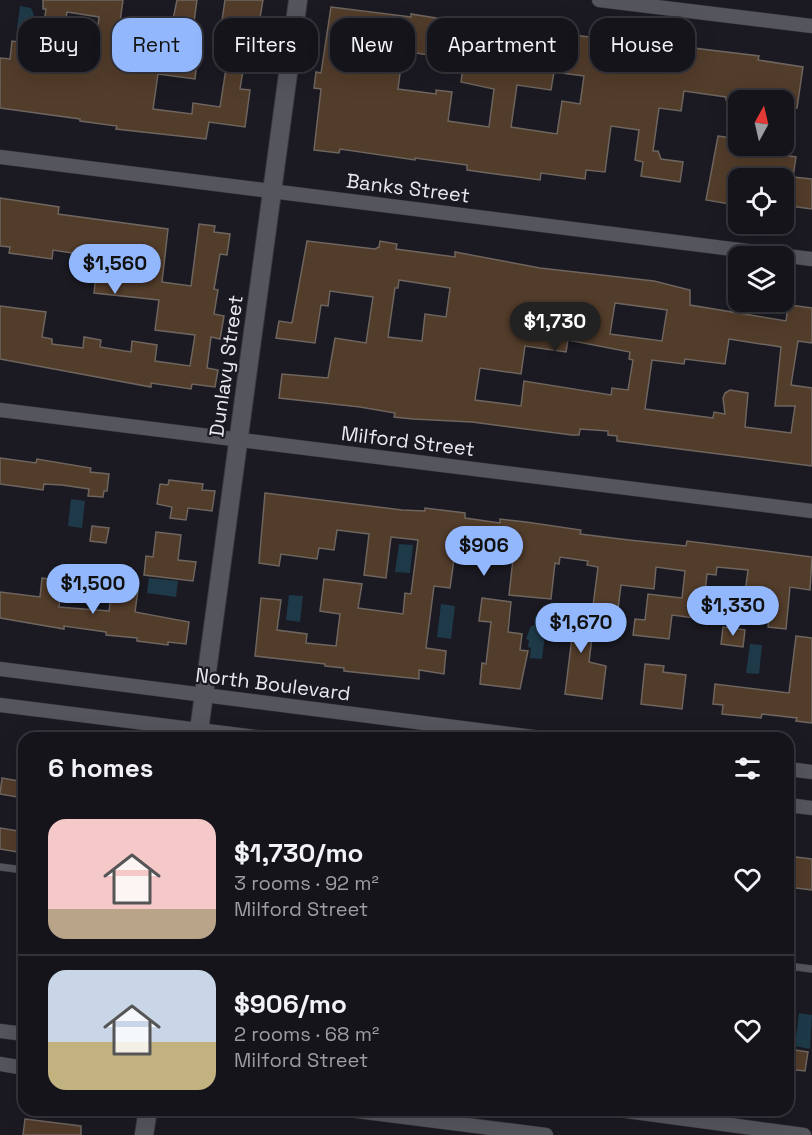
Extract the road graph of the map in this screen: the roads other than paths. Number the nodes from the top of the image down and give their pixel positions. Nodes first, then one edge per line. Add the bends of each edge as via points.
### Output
1 (298, 0) edge
2 (599, 0) edge
3 (812, 26) edge
4 (0, 156) edge
5 (272, 191) junction
6 (812, 259) edge
7 (0, 410) edge
8 (238, 440) junction
9 (812, 511) edge
10 (0, 669) edge
11 (204, 695) junction
12 (0, 705) edge
13 (185, 732) edge
14 (199, 732) edge
15 (494, 732) edge
16 (794, 770) edge
17 (812, 772) edge
18 (794, 806) edge
19 (812, 808) edge
20 (0, 867) edge
21 (18, 869) edge
22 (794, 967) edge
23 (812, 969) edge
24 (0, 1031) edge
25 (18, 1033) edge
26 (0, 1064) edge
27 (18, 1067) edge
28 (147, 1116) edge
29 (396, 1116) edge
30 (663, 1116) edge
31 (144, 1135) edge
32 (546, 1135) edge
33 (804, 1135) edge

1 - 5 street, Dunlavy Street
2 - 3 street
4 - 5 street, Banks Street
5 - 6 street, Banks Street
5 - 8 street, Dunlavy Street
7 - 8 street, Milford Street
8 - 9 street, Milford Street
8 - 11 street, Dunlavy Street
10 - 11 street, North Boulevard
11 - 14 street, Dunlavy Street
11 - 15 street, North Boulevard
12 - 13 street
16 - 17 street
18 - 19 street
20 - 21 lane
22 - 23 lane
24 - 25 street
26 - 27 street
28 - 31 street
29 - 32 street
30 - 33 street

